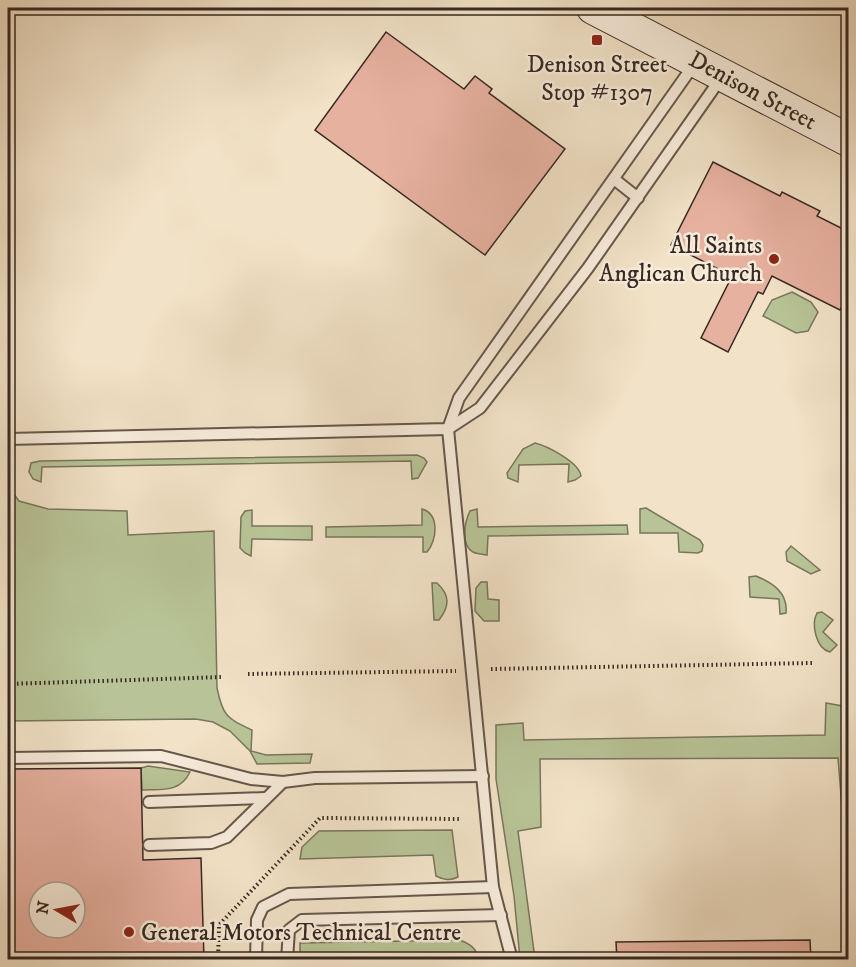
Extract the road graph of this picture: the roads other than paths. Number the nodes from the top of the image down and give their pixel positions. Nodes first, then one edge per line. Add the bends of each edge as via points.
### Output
1 (593, 8) edge
2 (710, 68) junction
3 (849, 140) edge
4 (615, 179) junction
5 (638, 198) junction
6 (448, 429) junction
7 (8, 439) edge
8 (8, 758) edge
9 (483, 776) junction
10 (283, 782) junction
11 (265, 798) junction
12 (149, 801) dead end
13 (149, 845) dead end
14 (493, 887) junction
15 (501, 915) junction
16 (256, 960) edge
17 (287, 960) edge
18 (512, 960) edge

1 - 2 main road, Denison Street
2 - 3 main road, Denison Street
2 - 4 lane
2 - 5 lane
4 - 5 lane
4 - 6 lane via 459,398
5 - 6 lane via 480,408
6 - 7 lane
6 - 9 lane
8 - 10 lane via 161,756 251,779
9 - 10 lane via 315,778
9 - 14 lane
10 - 11 lane
11 - 12 lane
11 - 13 lane via 227,837 211,843
14 - 15 lane
14 - 16 lane via 289,894 263,907 257,920
15 - 17 lane via 302,920 289,930
15 - 18 lane

